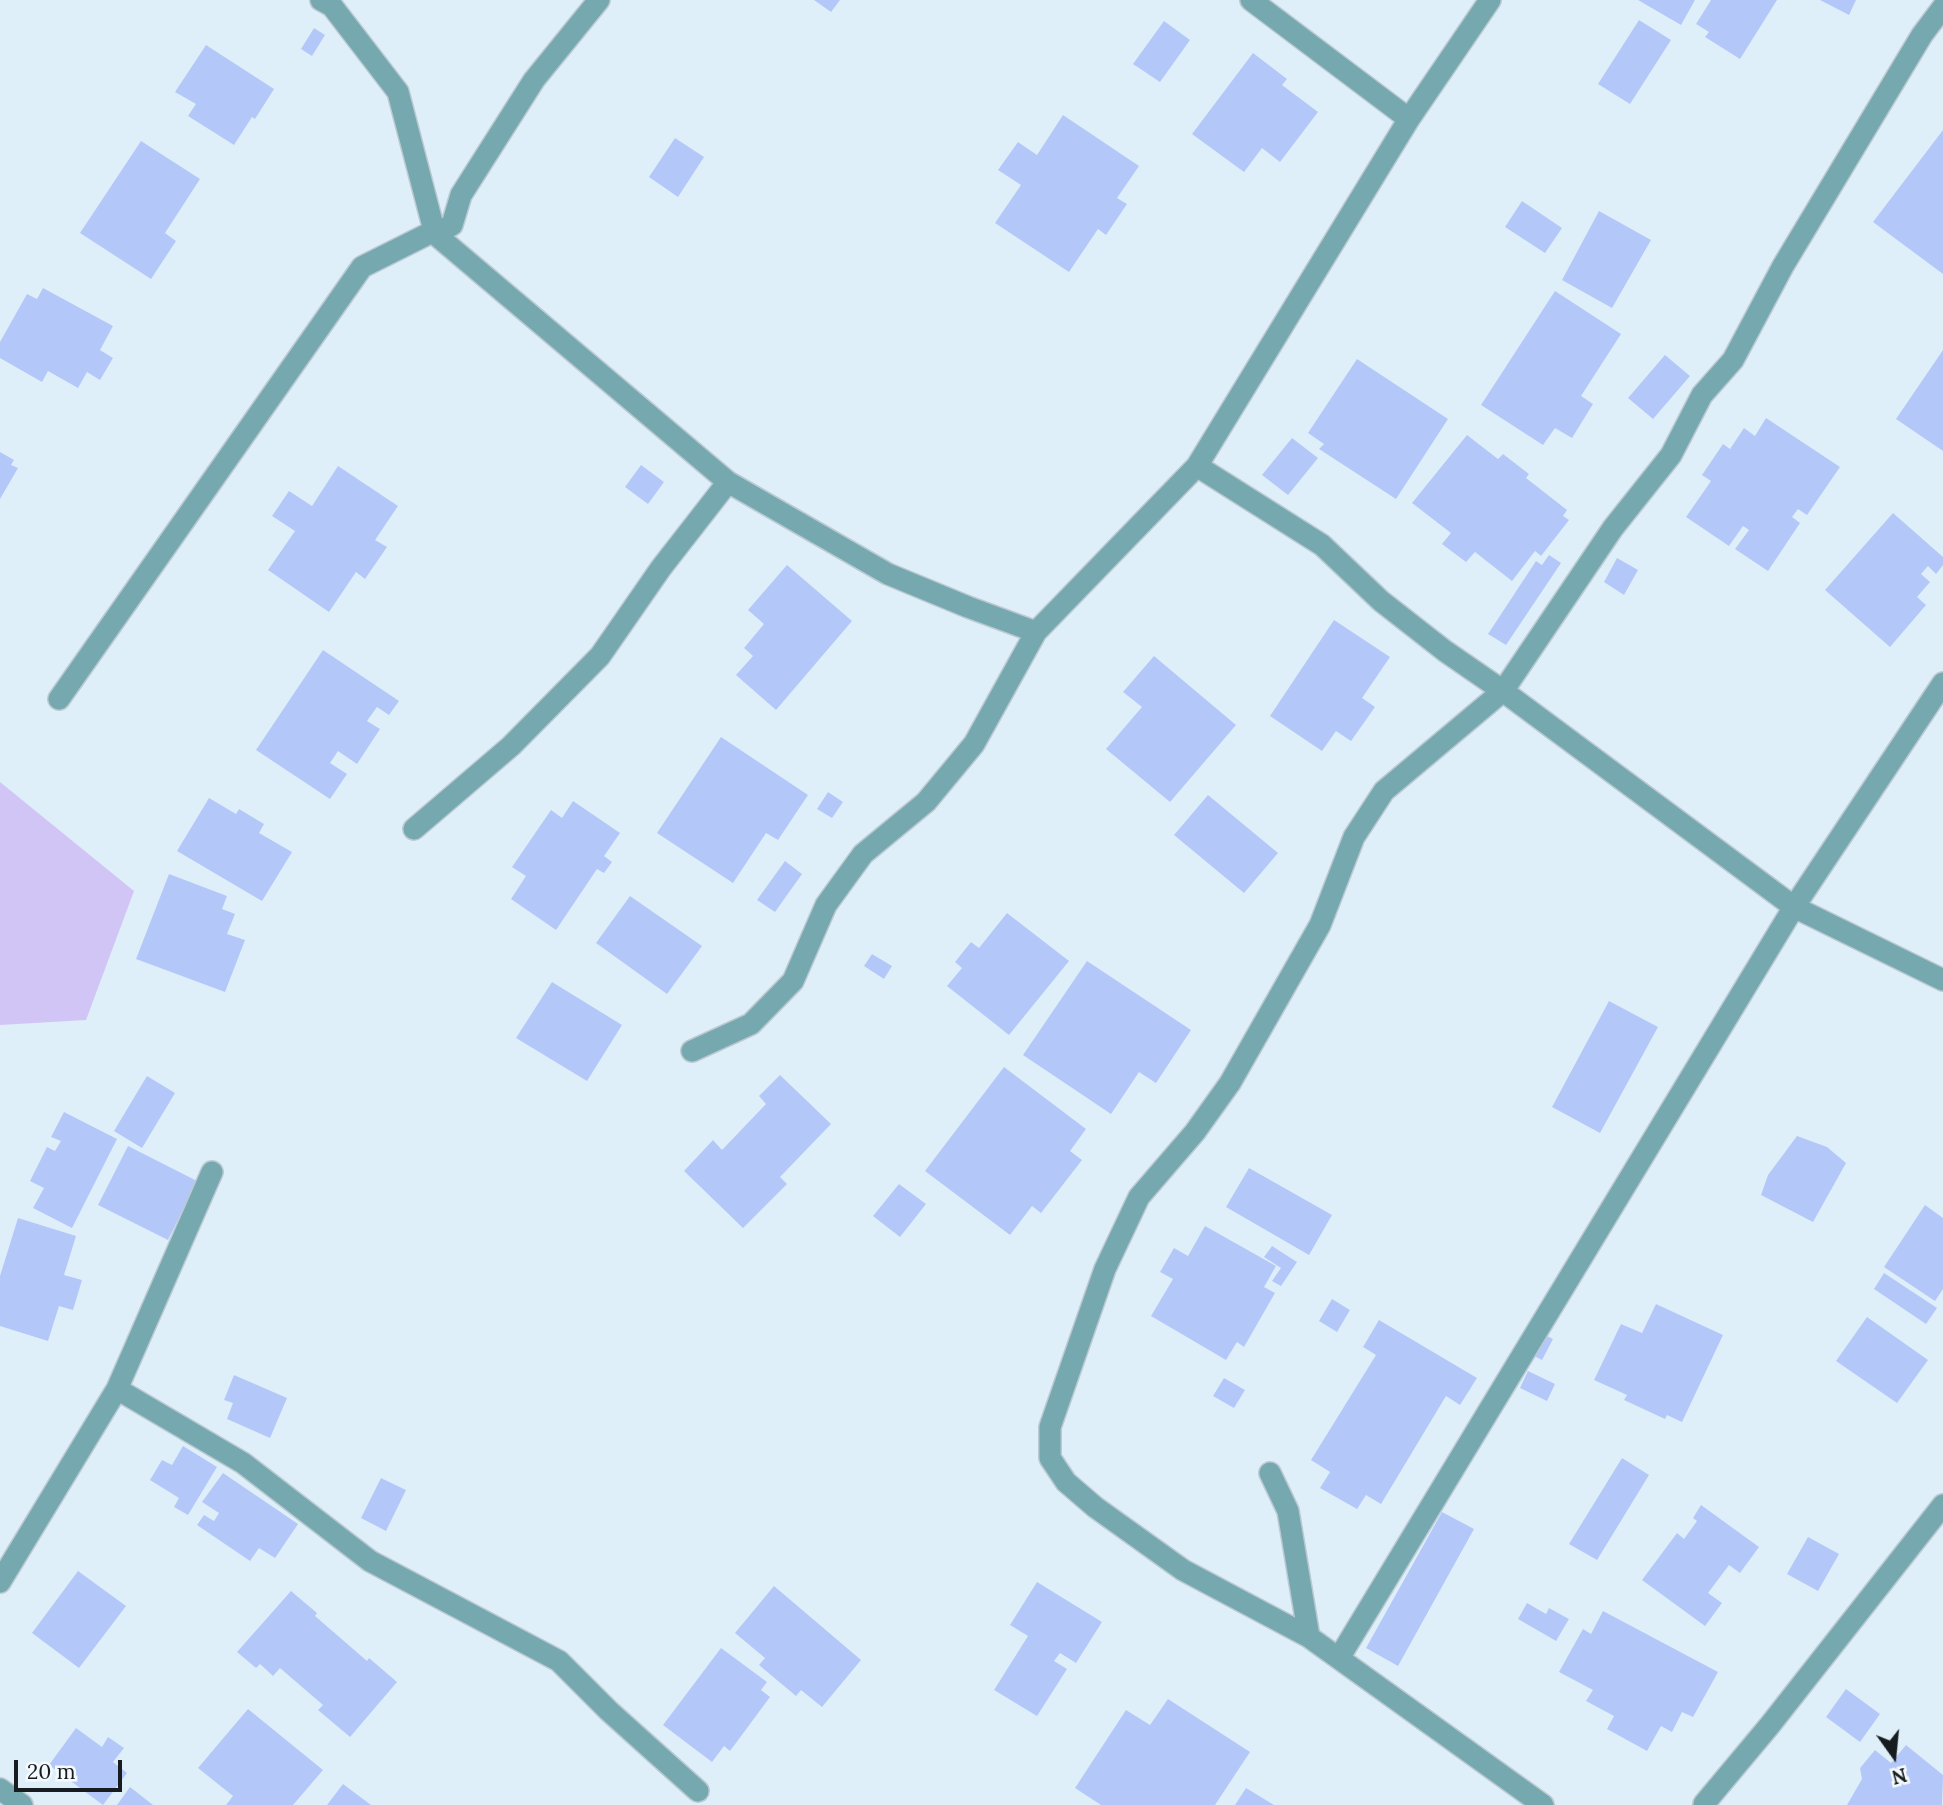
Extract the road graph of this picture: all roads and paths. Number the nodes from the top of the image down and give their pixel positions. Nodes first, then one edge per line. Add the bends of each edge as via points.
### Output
1 (321, 0) edge
2 (599, 0) edge
3 (1251, 0) edge
4 (1490, 0) edge
5 (1943, 7) edge
6 (1409, 119) junction
7 (435, 232) junction
8 (1197, 466) junction
9 (729, 482) junction
10 (1036, 632) junction
11 (1943, 683) edge
12 (1503, 691) junction
13 (59, 699) dead end
14 (414, 829) dead end
15 (1794, 906) junction
16 (1943, 979) edge
17 (692, 1051) dead end
18 (212, 1172) dead end
19 (117, 1389) junction
20 (1270, 1473) dead end
21 (1943, 1505) edge
22 (0, 1582) edge
23 (1309, 1637) junction
24 (1339, 1658) junction
25 (0, 1789) edge
26 (698, 1791) dead end
27 (22, 1805) edge
28 (1543, 1805) edge
29 (1700, 1805) edge

1 - 7 street via 332,6 398,92
2 - 7 street via 534,80 461,195 452,225
3 - 6 street
4 - 6 street
5 - 12 street via 1783,266 1733,360 1702,395 1671,455 1613,528
6 - 8 street
7 - 9 street
7 - 13 street via 362,267
8 - 10 street
8 - 12 street via 1322,545 1381,601
9 - 10 street via 888,574
9 - 14 street via 600,656 510,746
10 - 17 street via 974,744 926,802 863,854 826,905 793,981 751,1024
11 - 15 street
12 - 15 street
12 - 23 street via 1384,791 1354,837 1320,925 1230,1083 1139,1197 1105,1269 1050,1427 1050,1458 1066,1482 1095,1507 1183,1570
15 - 16 street
15 - 24 street
18 - 19 street
19 - 22 street
19 - 26 street via 243,1463 370,1562 559,1661
20 - 23 street via 1288,1511
21 - 29 street via 1770,1725
23 - 24 street
24 - 28 street
25 - 27 street

